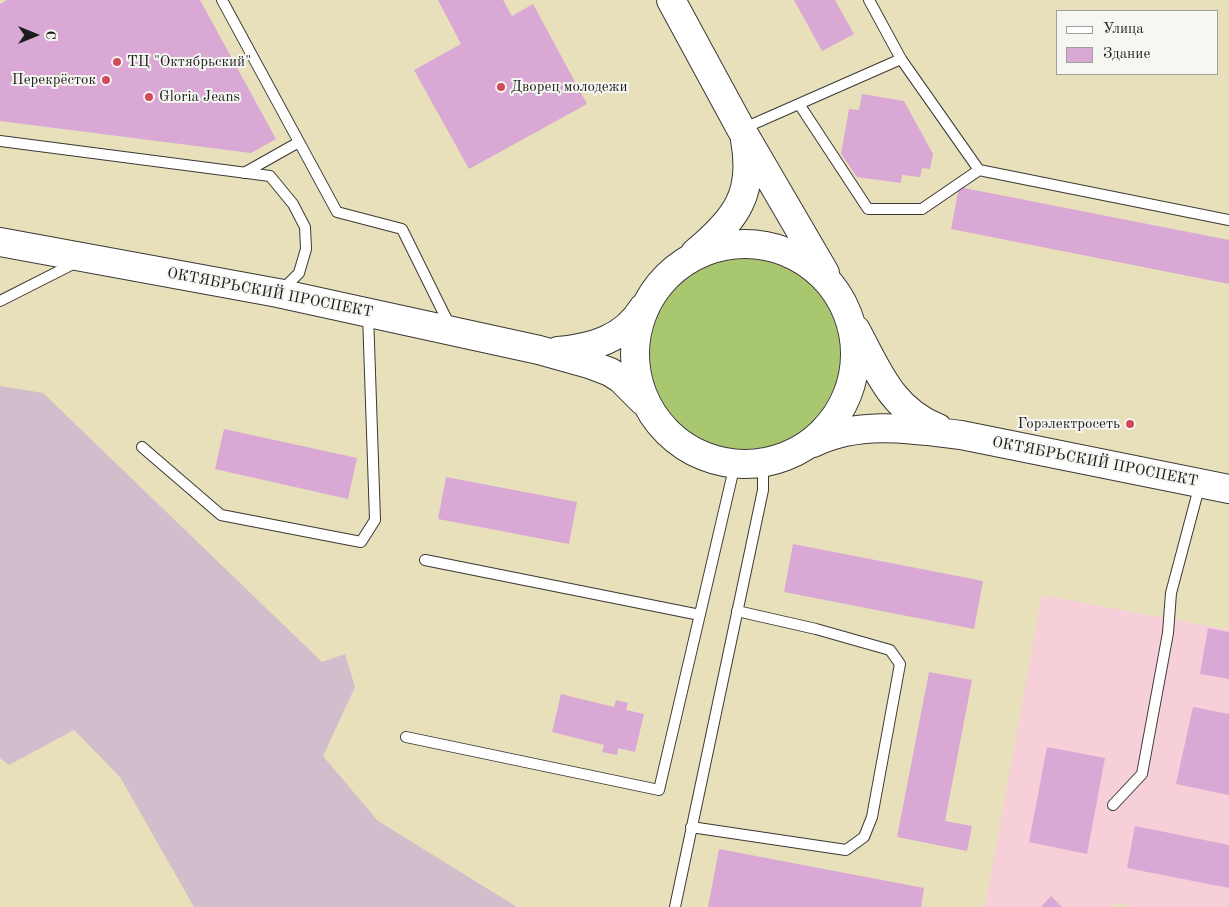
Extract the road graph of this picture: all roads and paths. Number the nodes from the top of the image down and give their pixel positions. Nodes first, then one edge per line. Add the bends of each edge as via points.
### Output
1 (222, 0) edge
2 (671, 0) edge
3 (869, 0) edge
4 (901, 59) junction
5 (799, 104) junction
6 (741, 129) junction
7 (0, 141) edge
8 (299, 142) junction
9 (979, 170) junction
10 (244, 173) junction
11 (1229, 220) edge
12 (0, 242) edge
13 (86, 257) junction
14 (684, 262) junction
15 (654, 292) junction
16 (278, 293) junction
17 (0, 300) edge
18 (842, 302) junction
19 (368, 313) junction
20 (452, 331) junction
21 (539, 350) junction
22 (652, 415) junction
23 (961, 435) junction
24 (806, 446) junction
25 (142, 447) dead end
26 (763, 463) junction
27 (735, 464) junction
28 (1201, 482) junction
29 (1229, 489) edge
30 (425, 560) dead end
31 (737, 611) junction
32 (700, 615) junction
33 (406, 737) dead end
34 (1113, 805) dead end
35 (691, 827) junction
36 (675, 907) edge

1 - 8 lane
2 - 6 main road
3 - 4 lane
4 - 5 lane
4 - 9 lane
5 - 6 lane
5 - 9 lane via 868,209 922,209
6 - 14 main road via 748,157 745,193 729,221
6 - 18 main road
7 - 10 lane
8 - 10 lane
8 - 20 lane via 337,212 402,229
9 - 11 lane
10 - 16 lane via 270,176 293,204 305,226 306,249 299,273
12 - 13 main road, ОКТЯБРЬСКИЙ ПРОСПЕКТ
13 - 16 main road, ОКТЯБРЬСКИЙ ПРОСПЕКТ
13 - 17 lane
14 - 15 main road
14 - 18 main road via 723,246 767,246 788,252 807,263 823,276
15 - 21 main road, ОКТЯБРЬСКИЙ ПРОСПЕКТ via 634,320 616,336 572,350
15 - 22 main road via 643,311 634,354 642,395
16 - 19 main road, ОКТЯБРЬСКИЙ ПРОСПЕКТ
18 - 23 main road, ОКТЯБРЬСКИЙ ПРОСПЕКТ via 882,380 901,405 926,423
18 - 24 main road via 853,331 856,354 851,383 837,415 824,432
19 - 20 main road, ОКТЯБРЬСКИЙ ПРОСПЕКТ
19 - 25 lane via 375,520 361,542 221,515
20 - 21 main road, ОКТЯБРЬСКИЙ ПРОСПЕКТ
21 - 22 main road, ОКТЯБРЬСКИЙ ПРОСПЕКТ via 610,372 633,389
22 - 27 main road via 684,447 703,457
23 - 24 main road, ОКТЯБРЬСКИЙ ПРОСПЕКТ via 875,428 838,434
23 - 28 main road, ОКТЯБРЬСКИЙ ПРОСПЕКТ
24 - 26 main road via 787,457
26 - 27 main road
26 - 31 lane via 763,490
27 - 32 lane
28 - 29 main road, ОКТЯБРЬСКИЙ ПРОСПЕКТ
28 - 34 lane via 1171,593 1168,633 1142,774
30 - 32 lane
31 - 35 lane
31 - 35 lane via 890,650 900,664 872,817 864,837 846,850
32 - 33 lane via 659,790
35 - 36 lane

